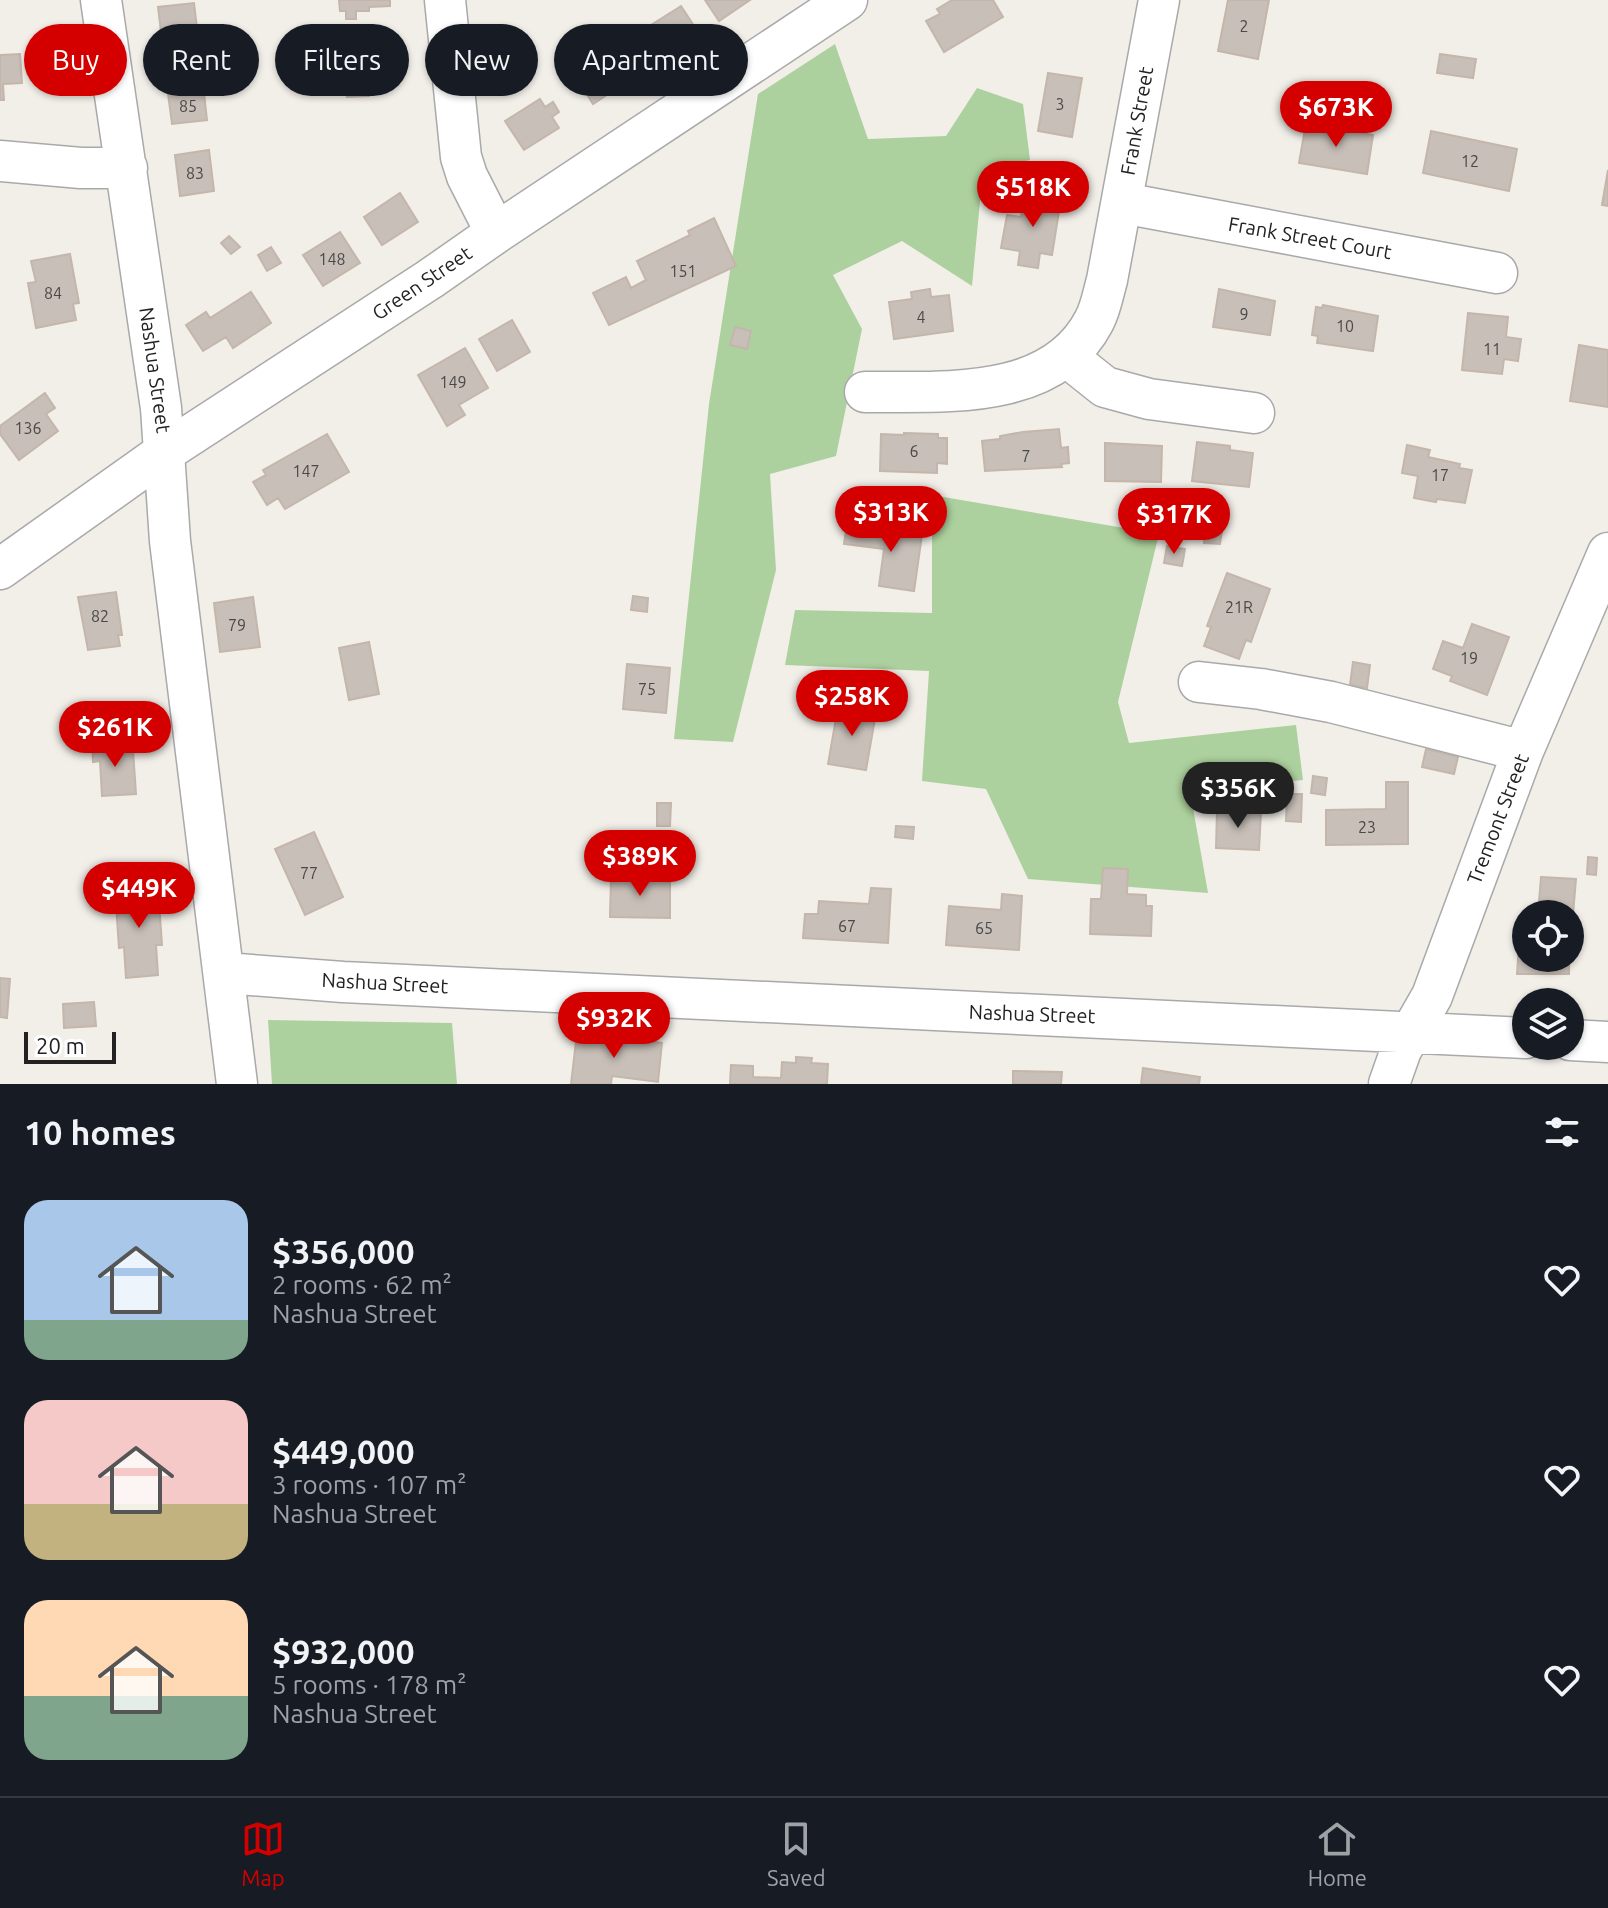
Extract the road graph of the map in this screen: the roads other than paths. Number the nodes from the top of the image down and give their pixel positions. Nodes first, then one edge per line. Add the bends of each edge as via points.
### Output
1 (101, 0) edge
2 (445, 0) edge
3 (847, 0) edge
4 (1159, 0) edge
5 (0, 161) edge
6 (127, 168) junction
7 (1123, 203) junction
8 (496, 233) junction
9 (1497, 273) dead end
10 (1066, 356) junction
11 (865, 392) dead end
12 (1254, 413) dead end
13 (166, 451) junction
14 (1608, 553) edge
15 (0, 569) edge
16 (1199, 682) dead end
17 (1523, 751) junction
18 (225, 973) junction
19 (1410, 1033) junction
20 (1512, 1037) edge
21 (1584, 1041) edge
22 (1608, 1042) edge
23 (237, 1084) edge
24 (1389, 1084) edge

1 - 6 street, Nashua Street
2 - 8 street via 461,157
3 - 8 street, Green Street
4 - 7 street, Frank Street
5 - 6 street
6 - 13 street, Nashua Street
7 - 9 street, Frank Street Court
7 - 10 street, Frank Street via 1098,313
8 - 13 street, Green Street
10 - 11 street, Frank Street via 1034,375 1004,383 945,391
10 - 12 street via 1105,387 1149,399
13 - 15 street, Green Street
13 - 18 street, Nashua Street via 170,541
14 - 17 street, Tremont Street
16 - 17 street via 1297,695
17 - 19 street, Tremont Street via 1432,996
18 - 19 street, Nashua Street
18 - 23 street
19 - 20 street, Nashua Street
19 - 24 street, Tremont Street
21 - 22 street

